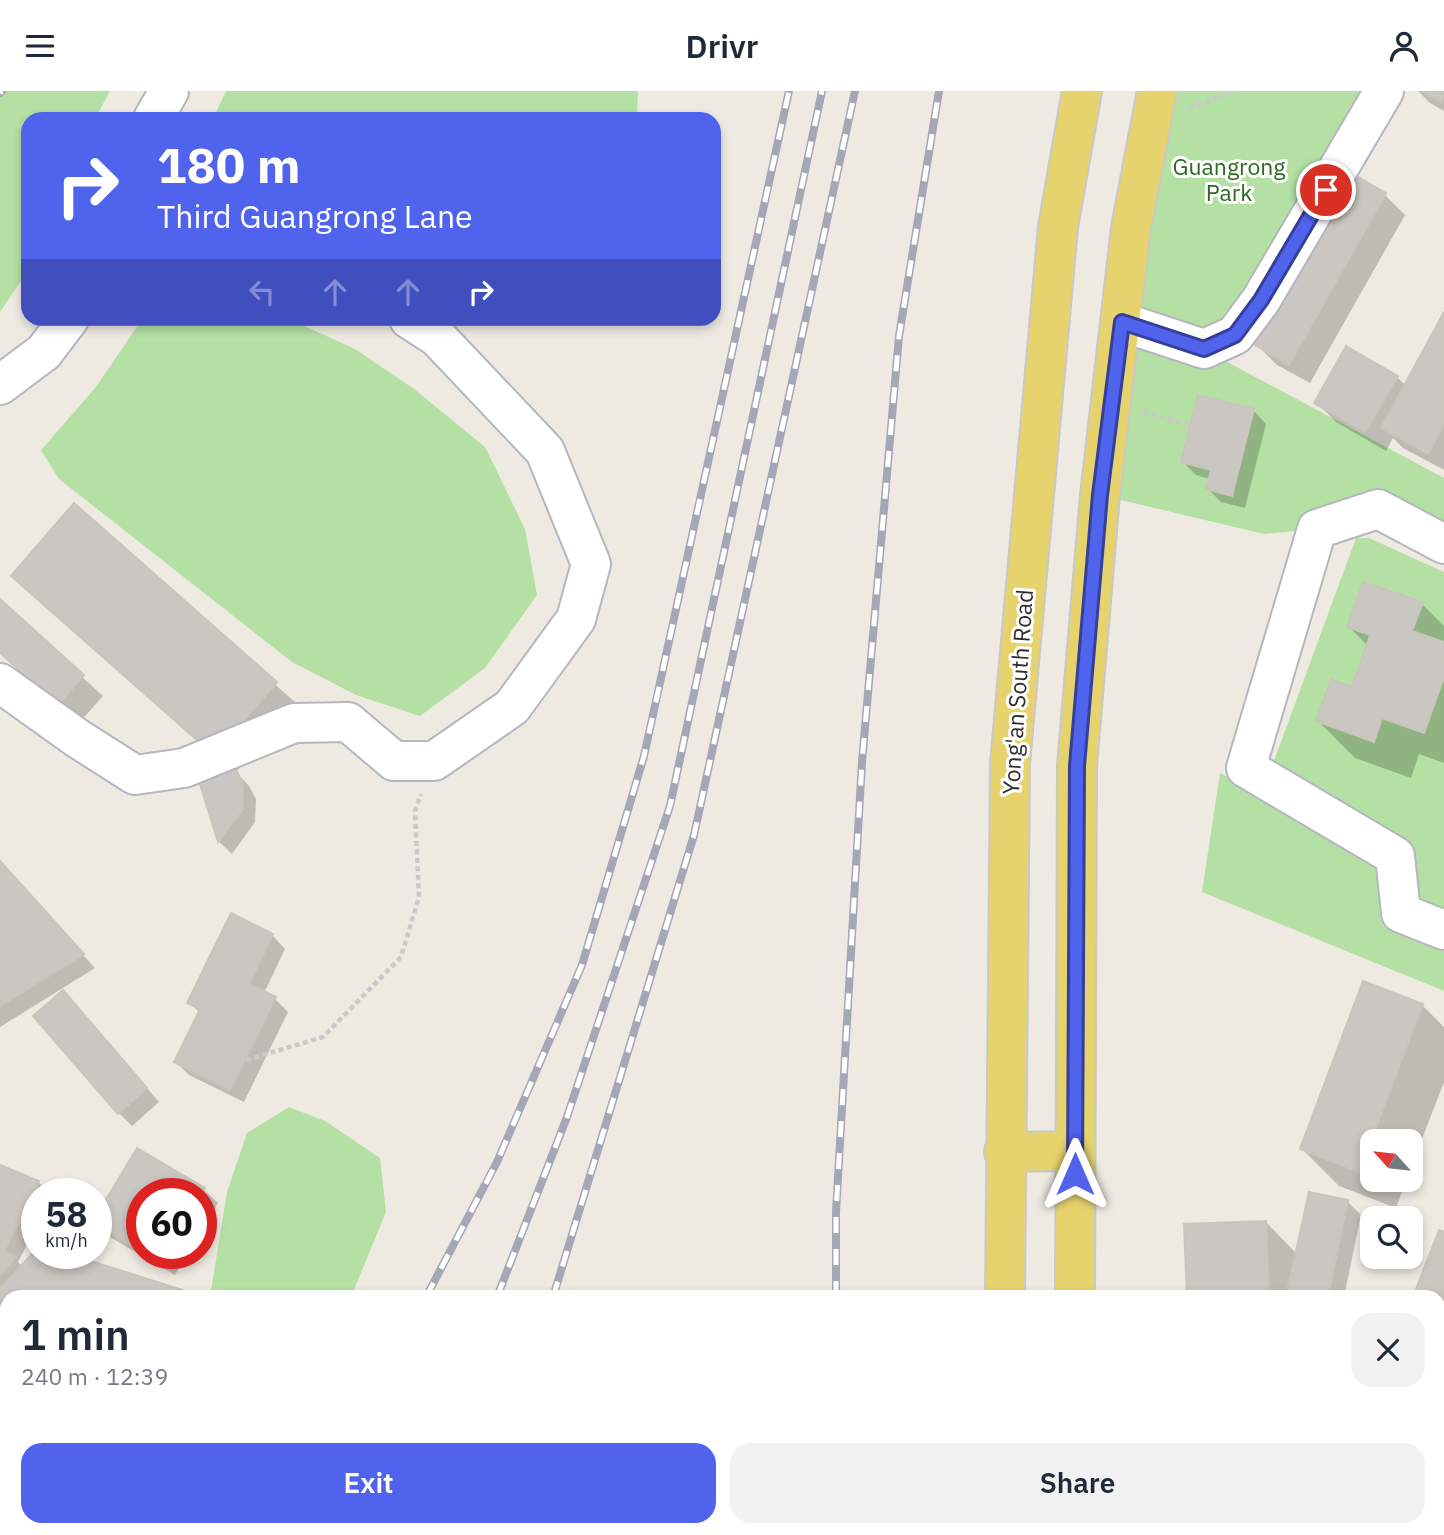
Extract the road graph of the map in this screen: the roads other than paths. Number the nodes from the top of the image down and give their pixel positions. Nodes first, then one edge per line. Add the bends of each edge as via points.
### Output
1 (169, 91) edge
2 (1082, 91) edge
3 (1157, 91) edge
4 (1384, 91) edge
5 (157, 112) edge
6 (1122, 322) junction
7 (64, 326) edge
8 (420, 326) edge
9 (0, 385) edge
10 (1444, 544) edge
11 (0, 683) edge
12 (1444, 930) edge
13 (1075, 1151) junction
14 (1004, 1152) junction
15 (1005, 1290) edge
16 (1076, 1290) edge

1 - 5 street
2 - 14 main road, Yong'an South Road via 1058,227 1010,764
3 - 6 main road via 1131,228
4 - 6 street via 1261,300 1235,335 1204,349
6 - 13 main road via 1100,495 1077,766
7 - 9 street via 44,352
8 - 11 street via 437,337 545,451 591,564 576,619 512,707 434,761 394,761 348,722 294,723 184,768 135,775
10 - 12 street via 1378,509 1317,529 1246,768 1395,856 1401,913
13 - 14 main road
13 - 16 main road
14 - 15 main road, Yong'an South Road

